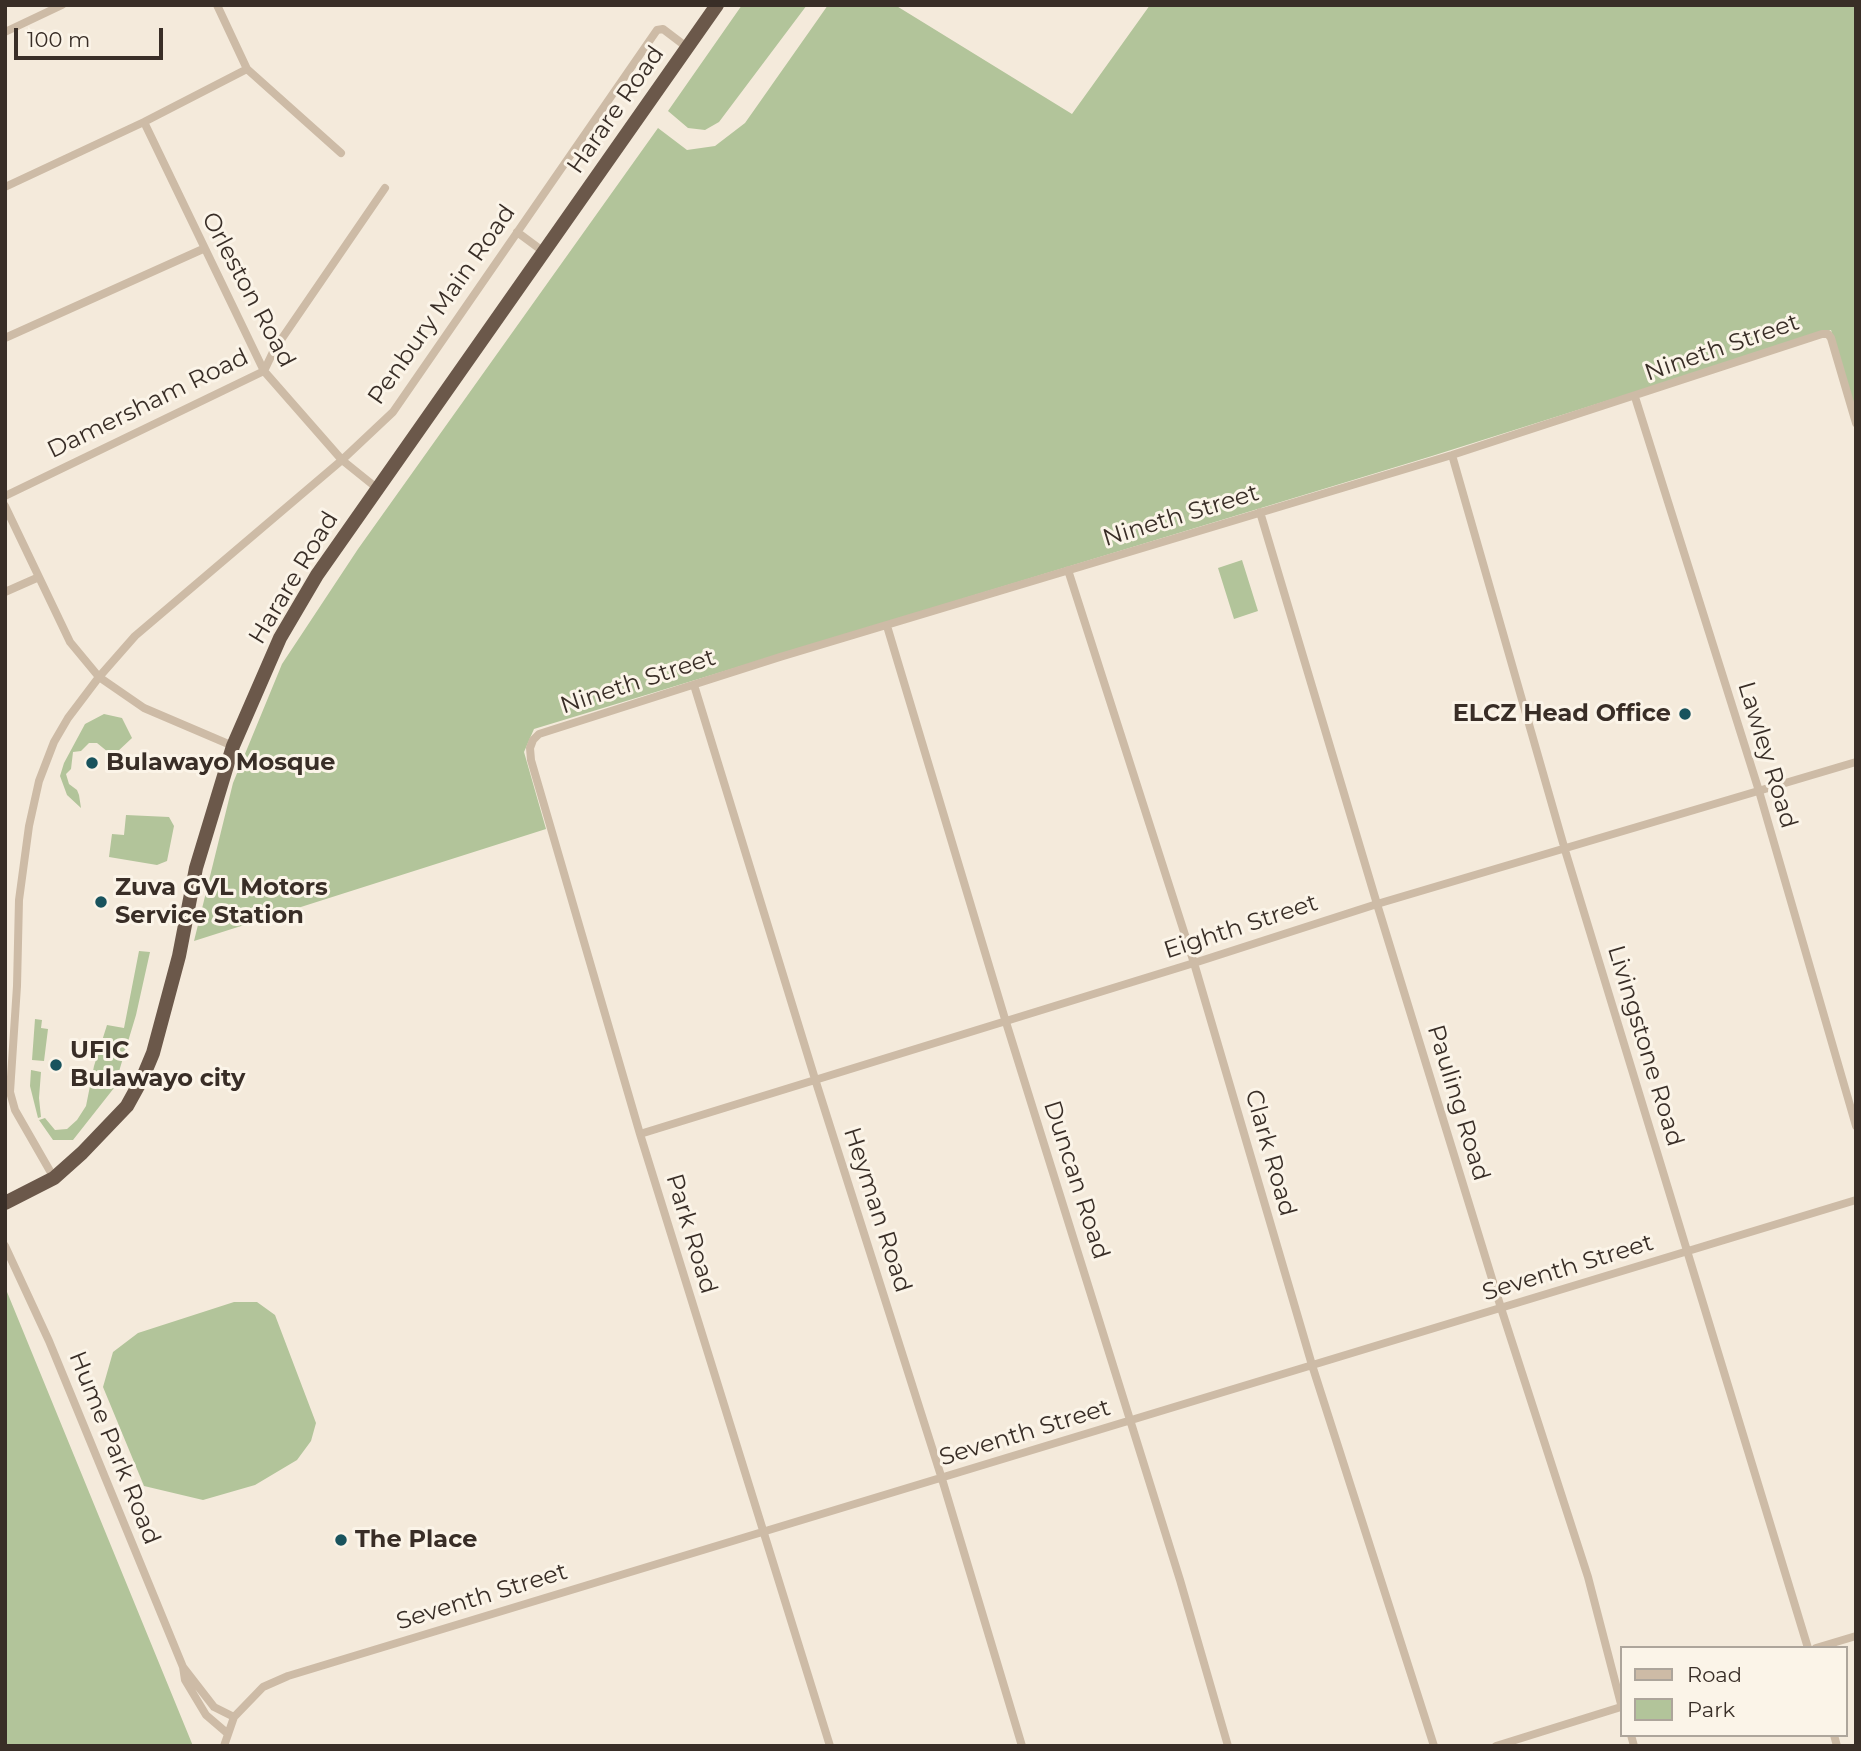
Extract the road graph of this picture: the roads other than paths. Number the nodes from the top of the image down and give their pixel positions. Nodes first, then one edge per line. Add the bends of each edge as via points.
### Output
1 (62, 5) edge
2 (216, 5) edge
3 (717, 5) edge
4 (5, 32) edge
5 (688, 48) junction
6 (247, 69) junction
7 (144, 122) junction
8 (341, 153) dead end
9 (5, 187) edge
10 (384, 188) dead end
11 (517, 232) junction
12 (203, 248) junction
13 (544, 252) junction
14 (5, 338) edge
15 (264, 371) junction
16 (1635, 397) junction
17 (1856, 423) edge
18 (1452, 455) junction
19 (342, 460) junction
20 (377, 489) junction
21 (5, 496) edge
22 (5, 506) edge
23 (1260, 512) junction
24 (1068, 570) junction
25 (39, 577) junction
26 (5, 592) edge
27 (887, 626) junction
28 (99, 677) junction
29 (694, 685) junction
30 (539, 734) joint
31 (233, 746) junction
32 (1856, 762) edge
33 (1759, 791) junction
34 (1565, 850) junction
35 (1377, 904) junction
36 (1194, 963) junction
37 (1004, 1019) junction
38 (815, 1079) junction
39 (1856, 1126) edge
40 (640, 1134) junction
41 (54, 1178) junction
42 (1856, 1200) edge
43 (5, 1203) edge
44 (5, 1246) edge
45 (1688, 1252) junction
46 (1501, 1308) junction
47 (1312, 1365) junction
48 (1131, 1420) junction
49 (942, 1479) junction
50 (763, 1531) junction
51 (1856, 1636) edge
52 (1807, 1646) edge
53 (1823, 1646) edge
54 (183, 1667) junction
55 (1619, 1698) edge
56 (1619, 1707) edge
57 (234, 1717) junction
58 (227, 1733) junction
59 (224, 1746) edge
60 (830, 1746) edge
61 (1022, 1746) edge
62 (1228, 1746) edge
63 (1434, 1746) edge
64 (1496, 1746) edge

1 - 4 street
2 - 6 street
3 - 5 highway, Harare Road
5 - 11 street, Penbury Main Road via 663,29 657,30
5 - 13 highway, Harare Road
6 - 7 street
6 - 8 street
7 - 9 street
7 - 12 street, Orleston Road
10 - 15 street, Damersham Road
11 - 13 street
11 - 19 street, Penbury Main Road via 393,412
12 - 14 street
12 - 15 street, Orleston Road
13 - 20 highway, Harare Road
15 - 19 street, Orleston Road
15 - 21 street, Damersham Road
16 - 17 street, Nineth Street via 1828,334
16 - 18 street, Nineth Street
16 - 33 street, Lawley Road
18 - 23 street, Nineth Street
18 - 34 street, Livingstone Road
19 - 20 street, Orleston Road
19 - 28 street, Penbury Main Road via 135,636
20 - 31 highway, Harare Road via 280,638
22 - 25 street
23 - 24 street, Nineth Street
23 - 35 street, Pauling Road
24 - 27 street, Nineth Street
24 - 36 street, Clark Road
25 - 26 street
25 - 28 street via 70,642
27 - 29 street, Nineth Street
27 - 37 street, Duncan Road
28 - 31 street via 144,708
28 - 41 street, Penbury Main Road via 68,718 47,757 29,826 19,900 10,1092 15,1110
29 - 30 street, Nineth Street
29 - 38 street, Heyman Road
30 - 40 street, Park Road via 531,745 531,760
31 - 41 highway, Harare Road via 196,868 179,956 148,1065 127,1106
32 - 33 street, Eighth Street
33 - 34 street, Eighth Street
33 - 39 street, Lawley Road
34 - 35 street, Eighth Street
34 - 45 street, Livingstone Road
35 - 36 street, Eighth Street
35 - 46 street, Pauling Road
36 - 37 street, Eighth Street
36 - 47 street, Clark Road
37 - 38 street, Eighth Street
37 - 48 street, Duncan Road
38 - 40 street, Eighth Street
38 - 49 street, Heyman Road
40 - 50 street, Park Road
41 - 43 highway, Harare Road
42 - 45 street, Seventh Street
44 - 54 street, Hume Park Road via 49,1341
45 - 46 street, Seventh Street
45 - 52 street, Livingstone Road
46 - 47 street, Seventh Street
46 - 55 street, Pauling Road via 1588,1577
47 - 48 street, Seventh Street
47 - 63 street, Clark Road
48 - 49 street, Seventh Street
48 - 62 street, Duncan Road
49 - 50 street, Seventh Street
49 - 61 street, Heyman Road
50 - 57 street, Seventh Street via 288,1676 263,1687
50 - 60 street, Park Road
51 - 53 street
54 - 57 street, Hume Park Road via 214,1707
54 - 58 street, Hume Park Road via 198,1703
56 - 64 street
57 - 58 street, Seventh Street
58 - 59 street

